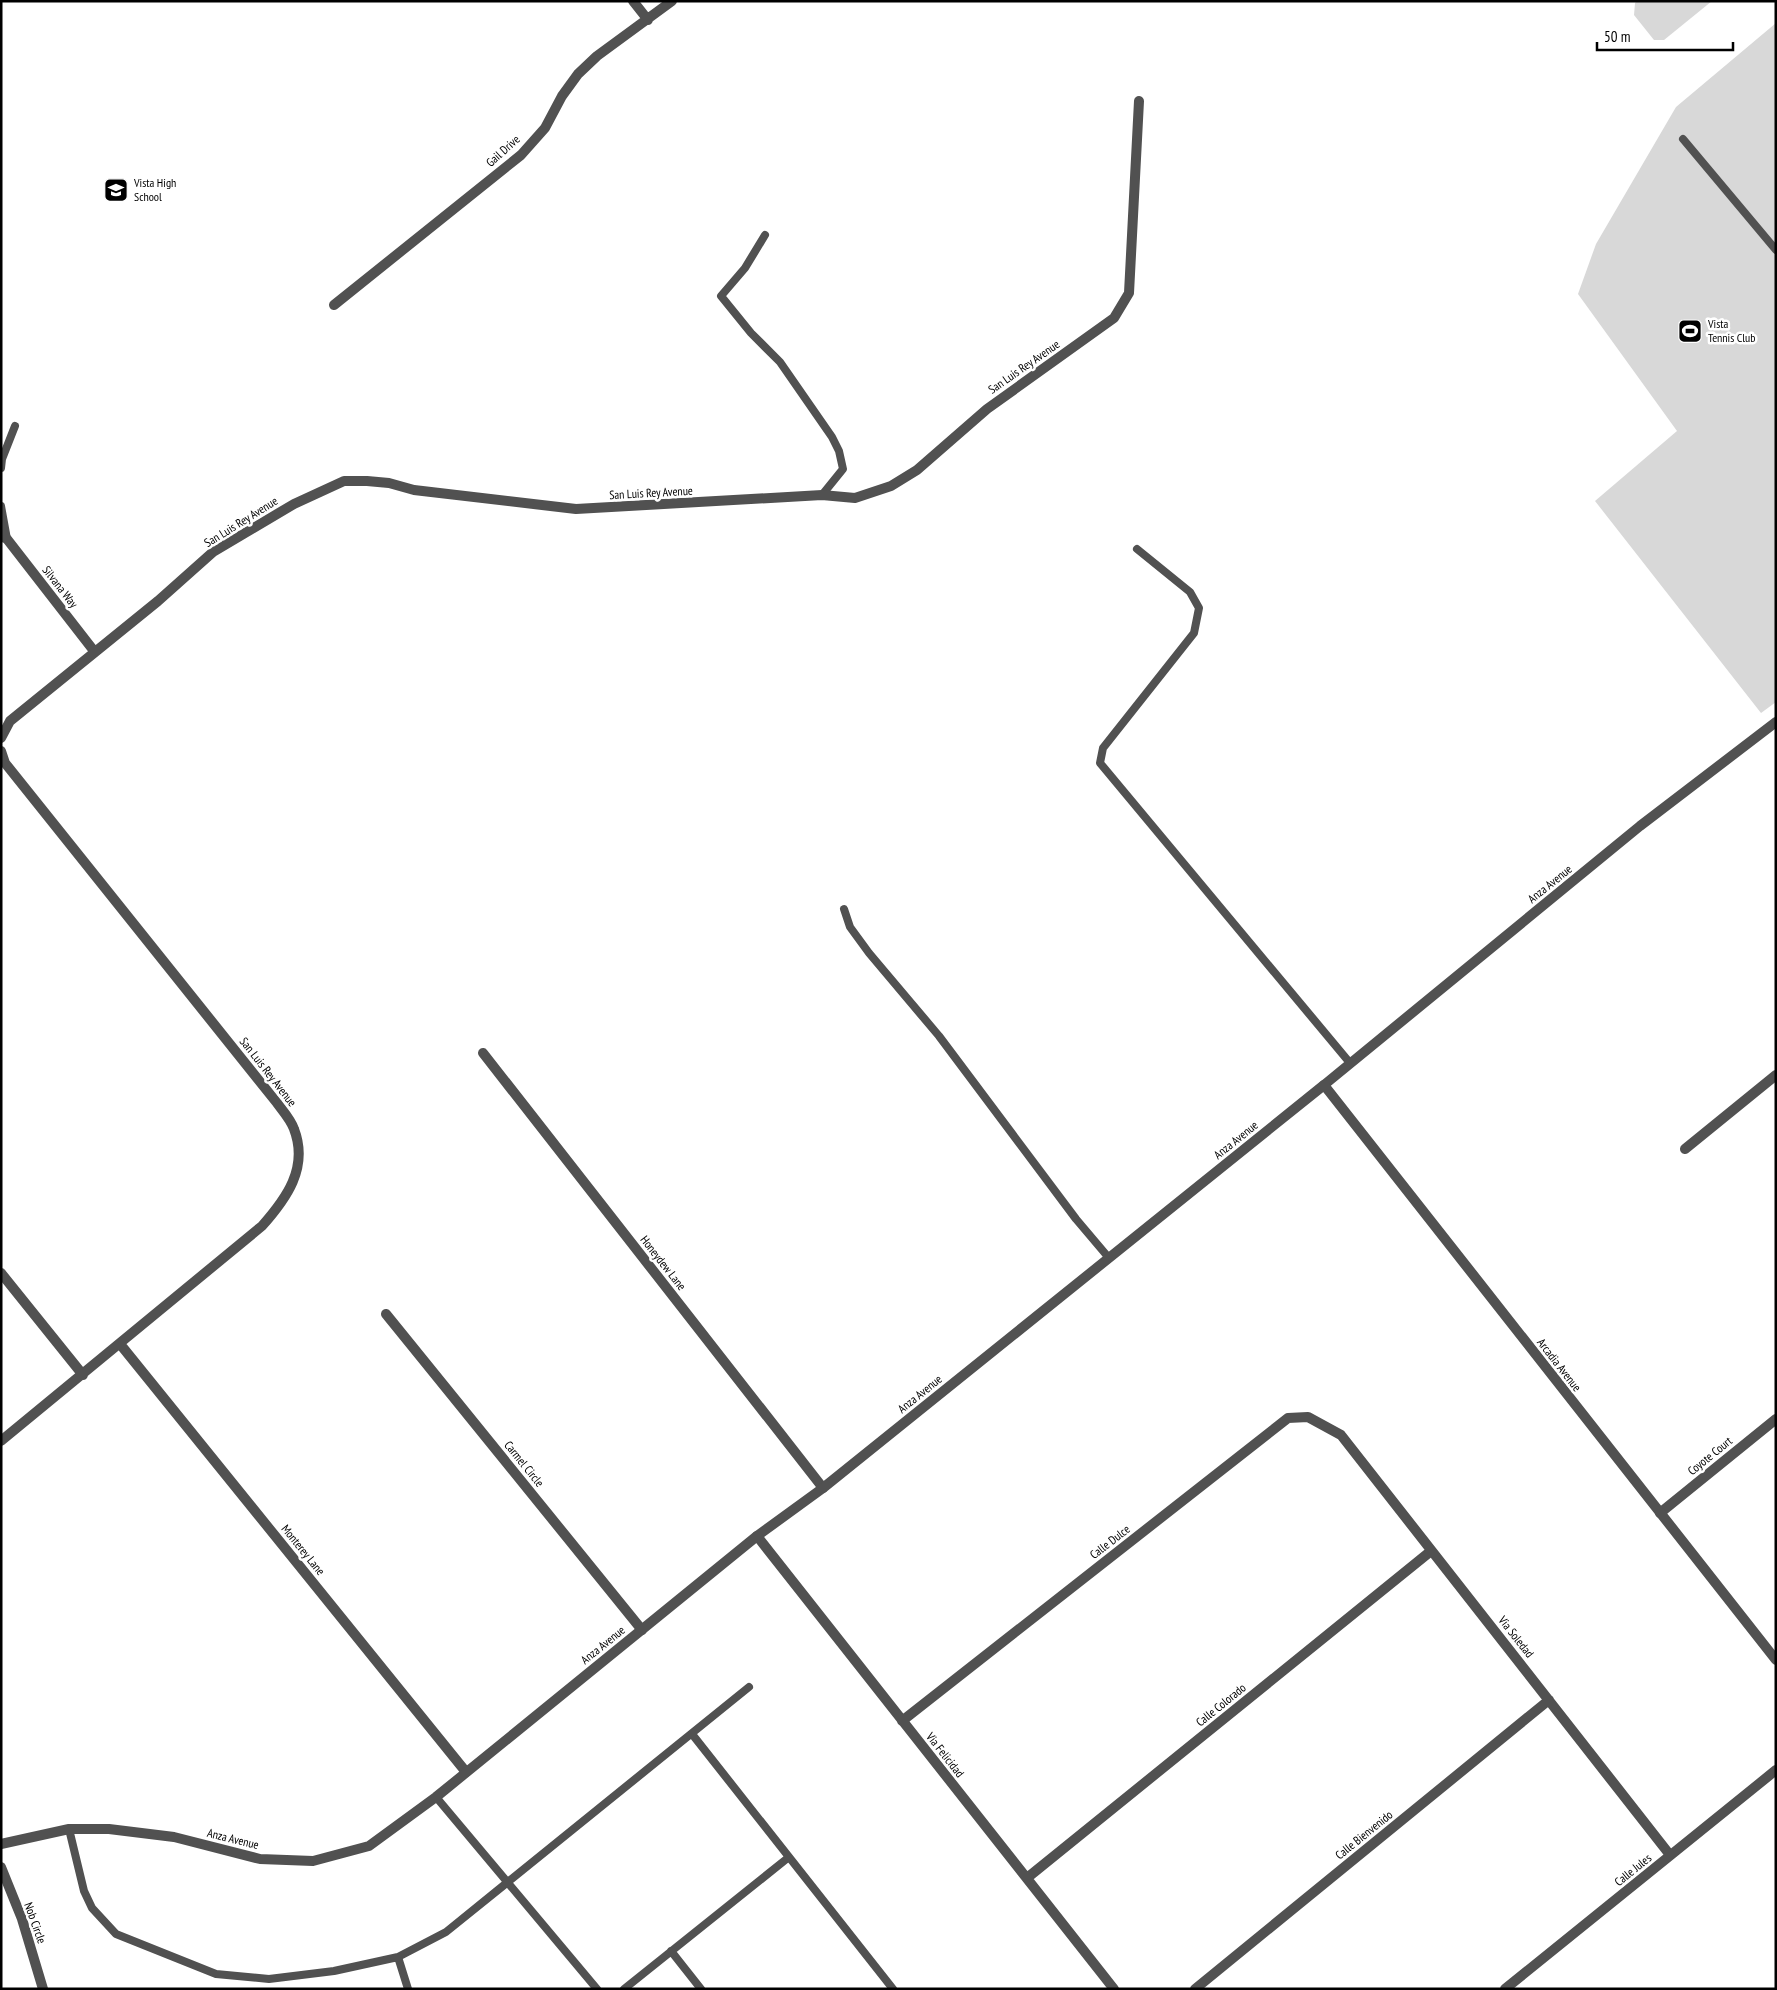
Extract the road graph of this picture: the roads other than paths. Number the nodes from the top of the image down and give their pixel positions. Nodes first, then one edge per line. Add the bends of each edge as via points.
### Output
1 (633, 1) edge
2 (672, 1) edge
3 (648, 20) junction
4 (1139, 101) dead end
5 (1683, 139) dead end
6 (765, 235) dead end
7 (1776, 250) edge
8 (334, 305) dead end
9 (15, 426) dead end
10 (1, 468) edge
11 (822, 495) junction
12 (1, 506) edge
13 (4, 539) edge
14 (1137, 549) dead end
15 (94, 651) junction
16 (1776, 722) edge
17 (1, 738) edge
18 (1, 751) edge
19 (844, 909) dead end
20 (483, 1053) dead end
21 (1350, 1063) junction
22 (1776, 1075) edge
23 (1324, 1085) junction
24 (1685, 1149) dead end
25 (1109, 1258) junction
26 (1, 1273) edge
27 (386, 1314) dead end
28 (120, 1344) junction
29 (82, 1375) junction
30 (1776, 1419) edge
31 (1341, 1435) joint
32 (1, 1441) edge
33 (823, 1488) junction
34 (1660, 1513) junction
35 (757, 1536) junction
36 (1431, 1551) junction
37 (642, 1630) junction
38 (1776, 1660) edge
39 (749, 1687) dead end
40 (1549, 1700) junction
41 (902, 1720) junction
42 (692, 1734) junction
43 (1776, 1770) edge
44 (466, 1772) junction
45 (436, 1796) junction
46 (69, 1829) junction
47 (1, 1844) edge
48 (1670, 1855) junction
49 (789, 1857) junction
50 (1, 1867) edge
51 (1027, 1878) junction
52 (508, 1882) junction
53 (12, 1898) junction
54 (1, 1900) edge
55 (671, 1951) junction
56 (398, 1957) junction
57 (43, 1989) edge
58 (408, 1989) edge
59 (597, 1989) edge
60 (624, 1989) edge
61 (701, 1989) edge
62 (893, 1989) edge
63 (1114, 1989) edge
64 (1195, 1989) edge
65 (1505, 1989) edge

1 - 3 street
2 - 3 street, Gail Drive
3 - 8 street, Gail Drive via 597,56 578,74 545,128 521,155
4 - 11 street, San Luis Rey Avenue via 1129,294 1114,318 987,409 917,470 891,486 855,498
5 - 7 lane
6 - 11 lane via 745,268 721,296 780,362 832,437 839,451 842,469
9 - 10 lane
11 - 15 street, San Luis Rey Avenue via 576,509 414,490 389,483 344,481 294,504 213,552
12 - 13 lane
13 - 15 street, Silvana Way
14 - 21 lane via 1190,592 1199,608 1194,633 1103,748 1100,763
15 - 17 street, San Luis Rey Avenue via 10,722
16 - 21 street, Anza Avenue via 1640,826
18 - 28 street, San Luis Rey Avenue via 5,763 277,1103 294,1129 299,1158 292,1188 278,1208 262,1226
19 - 25 lane via 850,927 869,953 939,1036
20 - 33 street, Honeydew Lane
21 - 23 street, Anza Avenue
22 - 24 street
23 - 25 street, Anza Avenue
23 - 34 street, Arcadia Avenue
25 - 33 street, Anza Avenue
26 - 29 street
27 - 37 street, Carmel Circle
28 - 29 street, San Luis Rey Avenue
28 - 44 street, Monterey Lane
29 - 32 street, San Luis Rey Avenue
30 - 34 street, Coyote Court
31 - 36 street, Via Soledad
31 - 41 street, Calle Dulce via 1308,1417 1288,1418
33 - 35 street, Anza Avenue
34 - 38 street, Arcadia Avenue
35 - 37 street, Anza Avenue
35 - 41 street, Via Felicidad
36 - 40 street, Via Soledad
36 - 51 street, Calle Colorado
37 - 44 street, Anza Avenue
39 - 42 lane
40 - 48 street, Via Soledad
40 - 64 street, Calle Bienvenido
41 - 51 street, Via Felicidad
42 - 49 lane
42 - 52 lane
43 - 48 street, Calle Jules
44 - 45 street, Anza Avenue
45 - 46 street, Anza Avenue via 369,1846 313,1861 260,1859 174,1837 109,1829
45 - 52 lane
46 - 47 street, Anza Avenue
46 - 56 lane via 84,1891 92,1908 116,1934 216,1974 269,1979 334,1971
48 - 65 street, Calle Jules
49 - 55 lane
49 - 62 lane
50 - 53 street, Nob Circle
51 - 63 street, Via Felicidad
52 - 56 lane via 446,1932
52 - 59 lane
53 - 54 street
53 - 57 street, Nob Circle via 22,1919
55 - 60 lane
55 - 61 lane
56 - 58 lane

